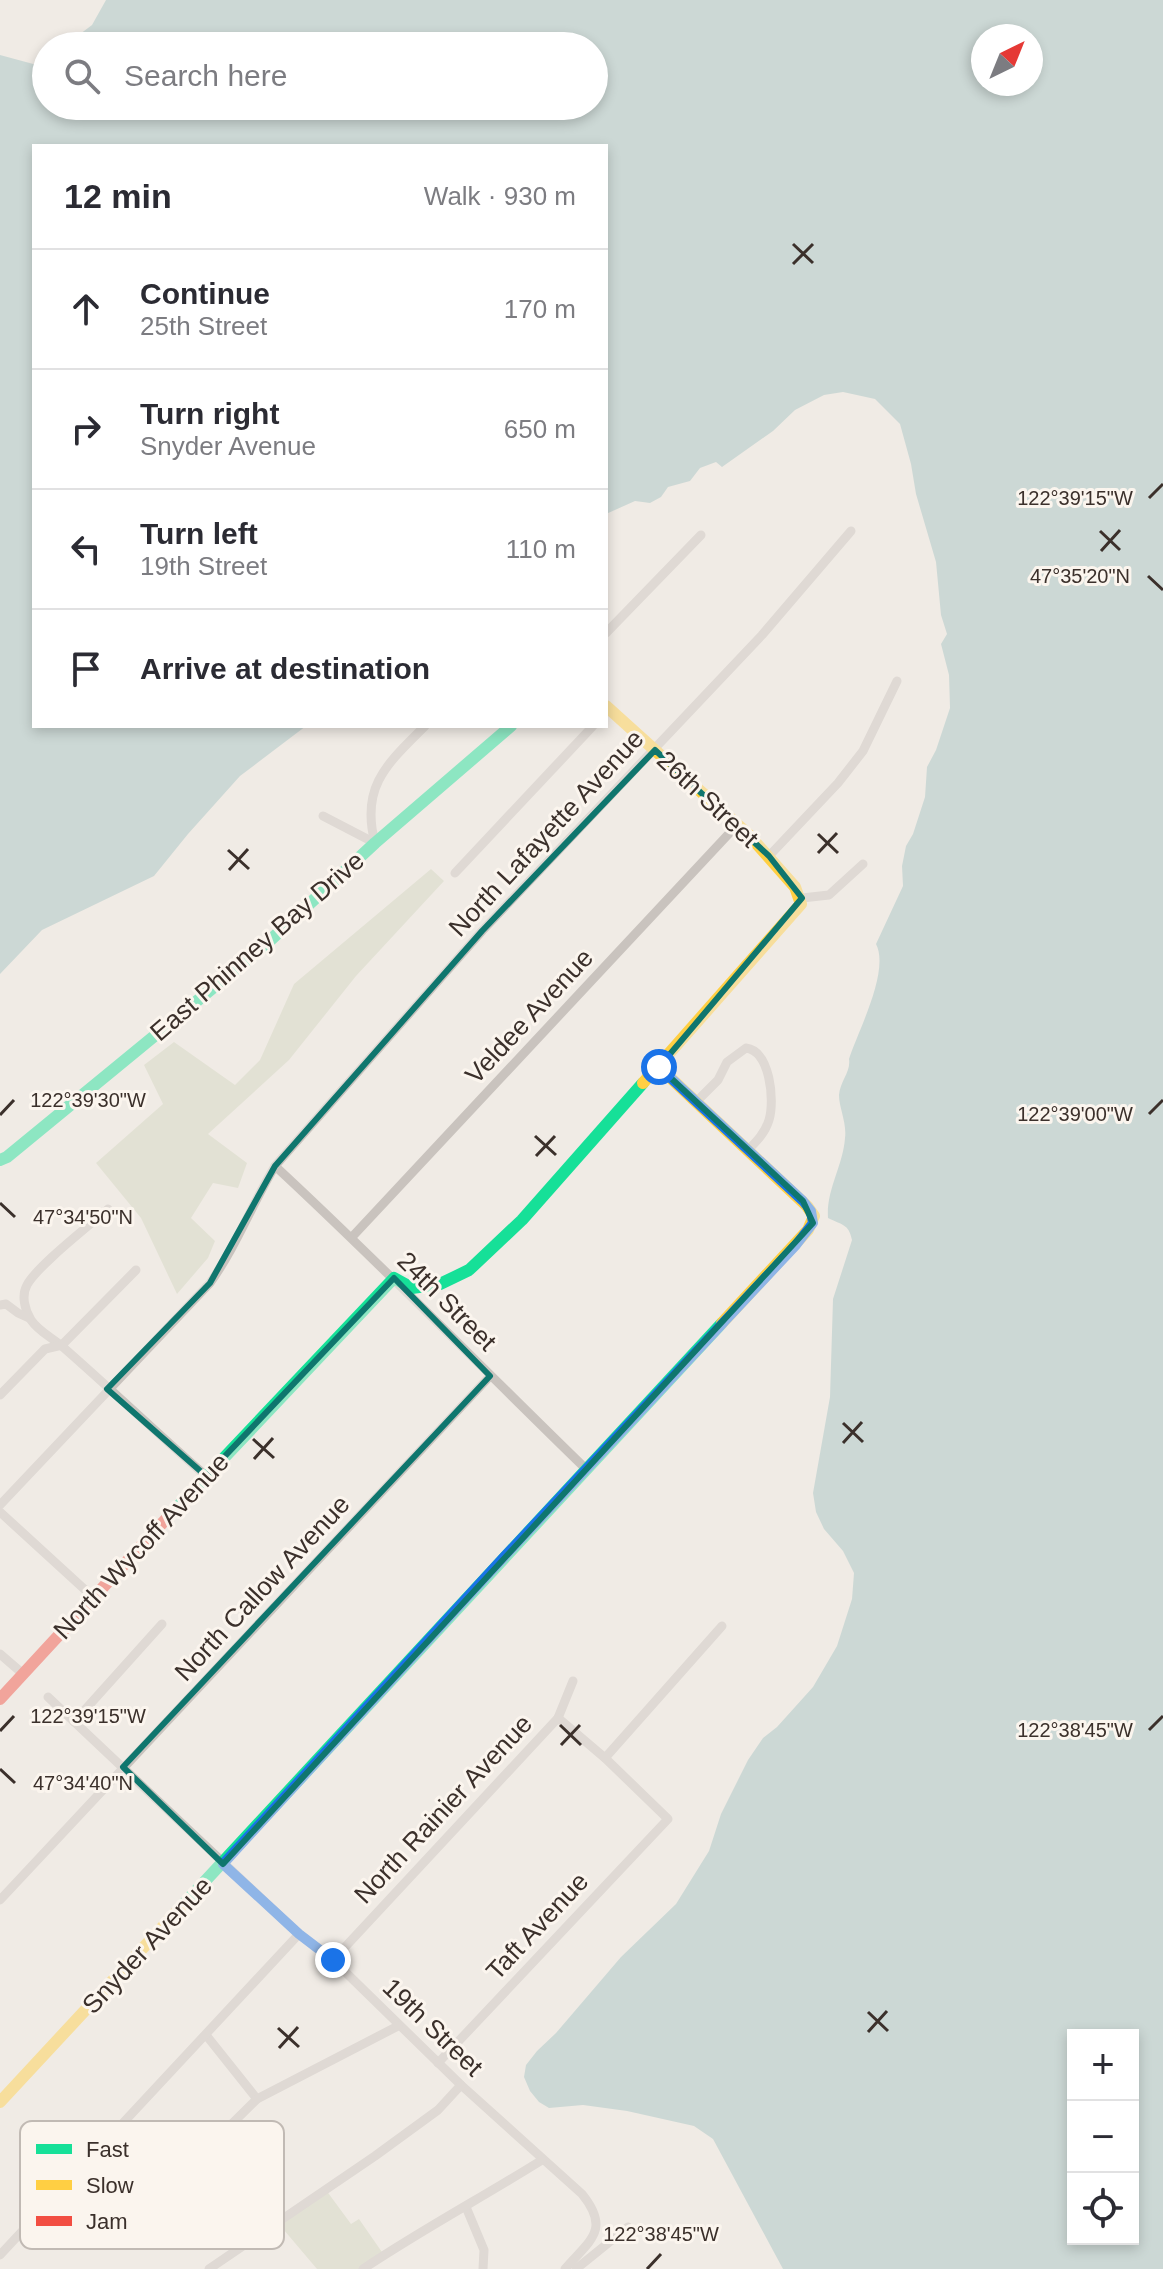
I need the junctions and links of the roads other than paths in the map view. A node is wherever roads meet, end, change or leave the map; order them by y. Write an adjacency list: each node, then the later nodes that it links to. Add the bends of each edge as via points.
1 (851, 531): 9 (street, North Lafayette Avenue)
2 (701, 535): 3 (street)
3 (608, 631)
4 (897, 681): 13 (street, via 863,751)
5 (608, 710): 9 (street, 26th Street)
6 (423, 728): 12 (street, via 390,761 371,795)
7 (509, 728): 12 (street, East Phinney Bay Drive)
8 (591, 728): 15 (street)
9 (655, 750): 11 (street, 26th Street); 21 (street, North Lafayette Avenue, via 482,931)
10 (323, 816): 12 (street)
11 (737, 825): 13 (street, 26th Street); 23 (street, Veldee Avenue)
12 (375, 843): 20 (street, East Phinney Bay Drive, via 250,958)
13 (769, 856): 16 (street, 26th Street)
14 (863, 864): 16 (street, via 829,895)
15 (455, 873)
16 (802, 898): 17 (street)
17 (659, 1067): 18 (street); 25 (street, via 522,1220 469,1270 440,1284 412,1288)
18 (696, 1102): 19 (street); 19 (street, via 732,1056 754,1049 765,1066 772,1108 765,1130)
19 (747, 1151): 32 (street, Snyder Avenue, via 807,1206 813,1223)
20 (0, 1160)
21 (275, 1166): 23 (street, 24th Street); 30 (street, North Lafayette Avenue, via 232,1253 210,1283)
22 (108, 1209): 27 (street, via 26,1285)
23 (352, 1237): 25 (street, 24th Street)
24 (136, 1270): 28 (street)
25 (394, 1278): 29 (street, 24th Street); 33 (street, North Wycoff Avenue)
26 (0, 1305): 27 (street)
27 (29, 1318): 28 (street)
28 (62, 1345): 30 (street); 31 (street, via 45,1349)
29 (490, 1376): 32 (street, 24th Street); 47 (street, North Callow Avenue)
30 (107, 1389): 33 (street); 34 (street, North Lafayette Avenue)
31 (0, 1395)
32 (586, 1469): 48 (street, Snyder Avenue)
33 (206, 1476): 36 (street, North Wycoff Avenue)
34 (0, 1505)
35 (0, 1512): 36 (street)
36 (94, 1598): 40 (street, North Wycoff Avenue)
37 (162, 1624): 45 (street)
38 (722, 1626): 46 (street)
39 (0, 1654): 40 (street)
40 (22, 1673): 43 (street, North Wycoff Avenue)
41 (573, 1681): 44 (street, North Rainier Avenue)
42 (48, 1697): 45 (street, 19th Street)
43 (0, 1699)
44 (558, 1718): 46 (street); 51 (street, North Rainier Avenue)
45 (74, 1722): 47 (street, 19th Street)
46 (605, 1758): 54 (street, Taft Avenue, via 668,1819)
47 (123, 1767): 48 (street, 19th Street); 49 (street, North Callow Avenue)
48 (223, 1864): 50 (street, 19th Street); 57 (street, Snyder Avenue)
49 (0, 1900)
50 (299, 1934): 51 (street, 19th Street); 53 (street)
51 (333, 1960): 52 (street, 19th Street)
52 (398, 2026): 54 (street, 19th Street); 56 (street)
53 (206, 2035): 56 (street); 58 (street)
54 (438, 2063): 55 (street, 19th Street)
55 (461, 2085): 60 (street, 19th Street); 62 (street, via 438,2110)
56 (257, 2099): 59 (street)
57 (0, 2102)
58 (126, 2121)
59 (235, 2121)
60 (542, 2160): 61 (street); 70 (street, 19th Street, via 595,2210 597,2227)
61 (466, 2207): 68 (street); 69 (street, via 484,2250)
62 (284, 2218)
63 (628, 2227): 71 (street)
64 (20, 2234): 66 (street)
65 (238, 2249): 67 (street)
66 (0, 2255)
67 (209, 2269)
68 (363, 2269)
69 (483, 2269)
70 (565, 2269)
71 (576, 2269)

